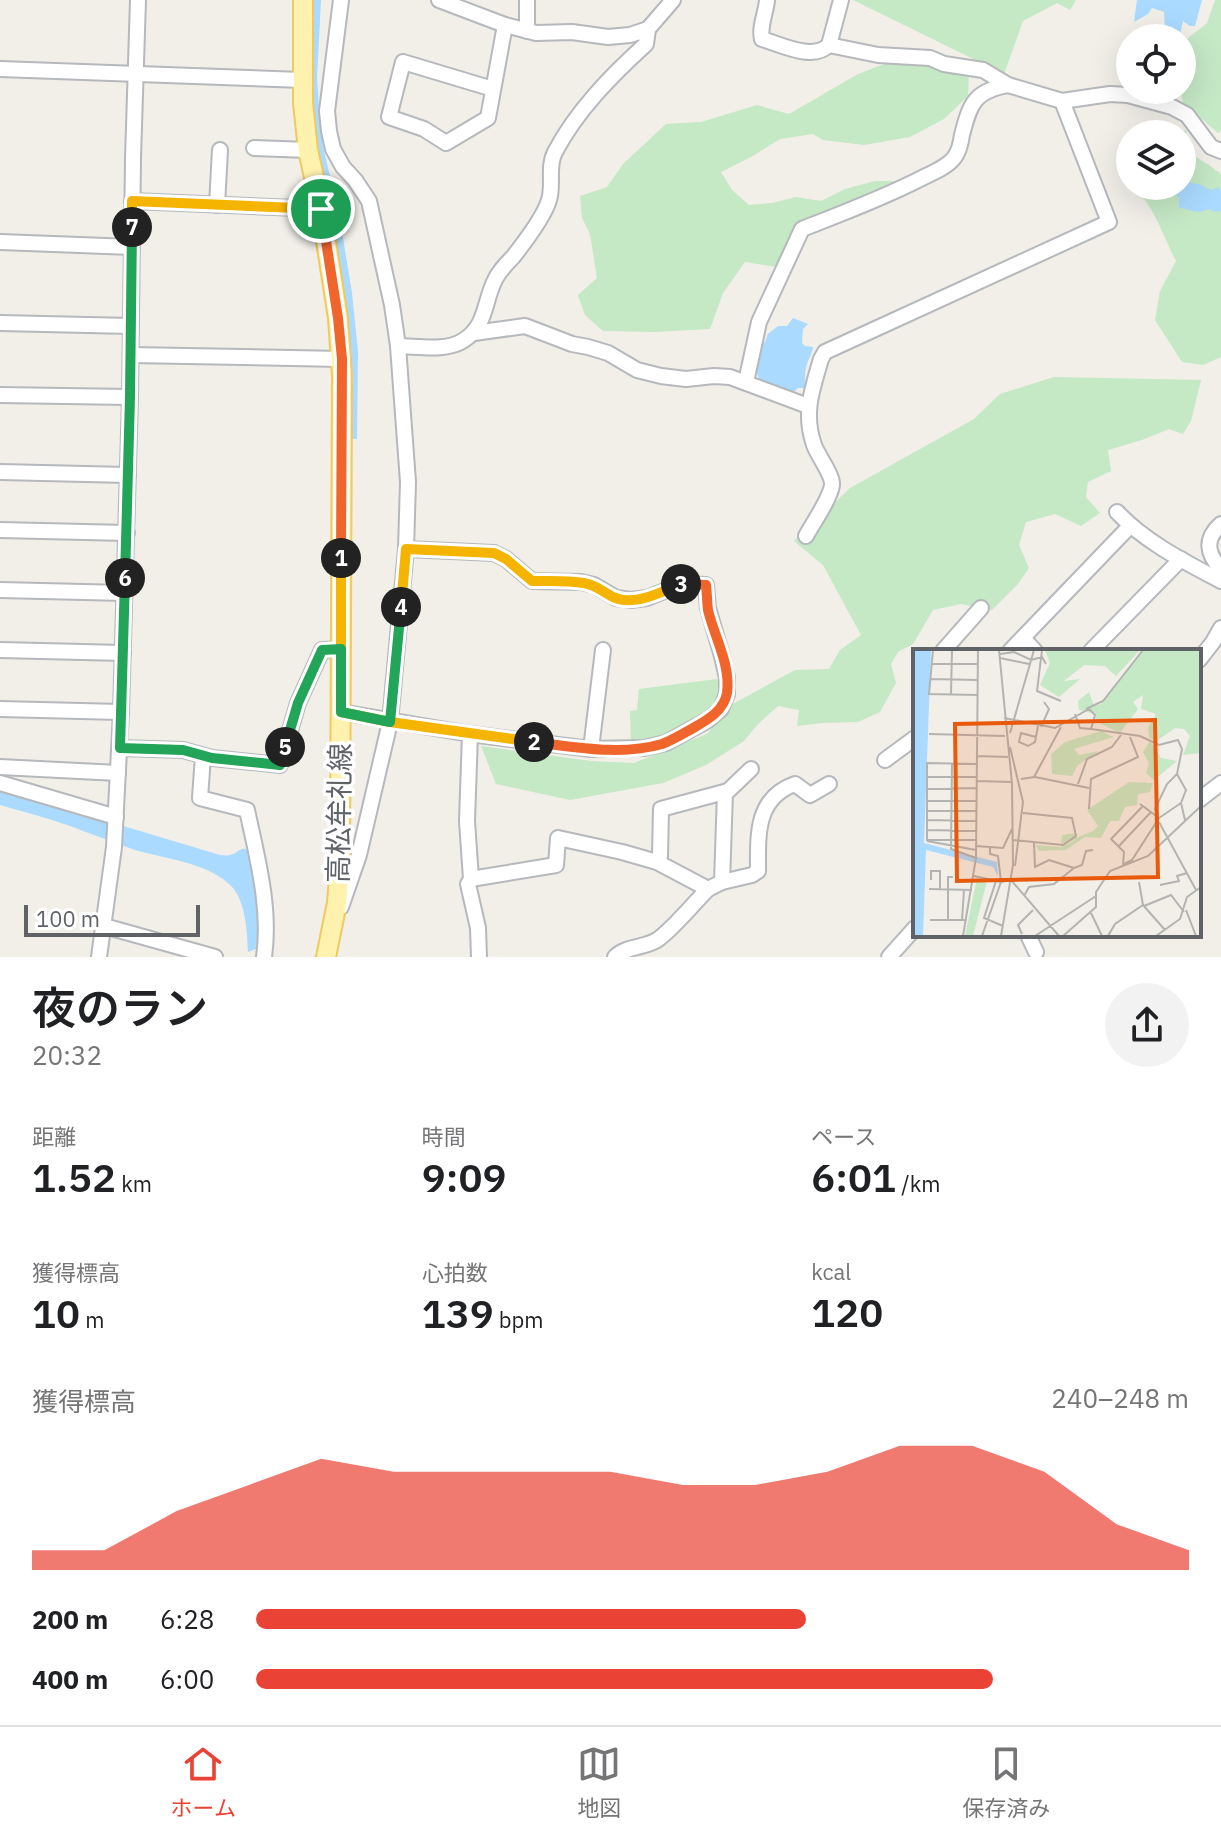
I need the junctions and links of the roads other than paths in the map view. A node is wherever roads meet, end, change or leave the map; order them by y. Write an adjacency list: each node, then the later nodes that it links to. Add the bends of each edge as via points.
1 (138, 0): 14 (street)
2 (303, 0): 15 (main road, 高松牟礼線)
3 (341, 0): 31 (street, via 329,131 343,167 369,201)
4 (439, 0): 9 (street)
5 (527, 0): 11 (street)
6 (673, 0): 10 (street)
7 (767, 0): 12 (street, via 762,39 810,53 823,52)
8 (841, 0): 12 (street)
9 (505, 25): 11 (street); 17 (street)
10 (648, 29): 11 (street, via 608,37); 30 (street, via 646,44 593,98 554,153 550,198 494,281)
11 (527, 31)
12 (829, 45): 16 (street, via 930,58 983,70)
13 (0, 69): 14 (street)
14 (135, 73): 15 (street); 23 (street)
15 (302, 80): 21 (main road, 高松牟礼線)
16 (1008, 85): 18 (street); 34 (street, via 977,97 953,159 936,171 802,229 759,322)
17 (493, 89): 17 (street, via 488,118 446,143 389,117 403,62)
18 (1062, 101): 22 (street, via 1110,94 1172,107 1187,115 1211,147); 37 (street, via 1109,222 825,352)
19 (254, 148): 21 (street)
20 (220, 150): 24 (street)
21 (308, 150): 25 (main road, 高松牟礼線)
22 (1221, 151)
23 (132, 201): 24 (street); 27 (street)
24 (217, 205): 25 (street)
25 (321, 209): 33 (main road, 高松牟礼線)
26 (0, 242): 27 (street)
27 (132, 247): 29 (street)
28 (0, 323): 29 (street)
29 (131, 326): 32 (street)
30 (474, 333): 31 (street, via 461,343 441,347); 34 (street, via 525,326 608,353 637,370)
31 (398, 346): 46 (street, via 408,482)
32 (131, 355): 33 (street); 36 (street)
33 (342, 359): 55 (main road, 高松牟礼線)
34 (746, 382): 37 (street)
35 (0, 395): 36 (street)
36 (130, 397): 39 (street)
37 (808, 406): 45 (street, via 813,442 832,480)
38 (0, 472): 39 (street)
39 (128, 475): 44 (street)
40 (1117, 512): 42 (street)
41 (1221, 524): 48 (street, via 1210,538 1209,551)
42 (1130, 526): 47 (street); 54 (street)
43 (0, 530): 44 (street)
44 (127, 533): 51 (street)
45 (806, 536)
46 (406, 549): 67 (street); 71 (street, via 494,553 532,581 581,582 631,600 682,584 706,585 727,678 721,709 666,743)
47 (1181, 559): 49 (street); 59 (street)
48 (1221, 569)
49 (1221, 581)
50 (0, 590): 51 (street)
51 (125, 593): 62 (street)
52 (981, 608): 56 (street)
53 (1221, 628): 63 (street)
54 (1023, 638): 57 (street); 58 (street)
55 (341, 649): 66 (main road, 高松牟礼線); 72 (street, via 322,650 298,703 280,765)
56 (945, 649)
57 (1012, 649)
58 (1033, 649)
59 (1093, 649)
60 (0, 650): 62 (street)
61 (603, 650): 71 (street)
62 (123, 653): 65 (street)
63 (1201, 657)
64 (0, 709): 65 (street)
65 (121, 712): 70 (street)
66 (341, 712): 67 (street); 87 (main road, 高松牟礼線, via 340,864)
67 (390, 722): 68 (street); 87 (street, via 359,855)
68 (470, 734): 71 (street); 84 (street)
69 (913, 739): 73 (street)
70 (120, 748): 72 (street, via 183,750); 76 (street)
71 (591, 749)
72 (203, 756): 95 (street, via 200,798 247,810 266,920)
73 (885, 760)
74 (0, 767): 76 (street)
75 (751, 769): 80 (street)
76 (118, 773): 82 (street)
77 (0, 783): 82 (street)
78 (1221, 783): 81 (street)
79 (829, 784): 85 (street, via 810,795 795,784 783,788 762,815 758,871)
80 (725, 792): 83 (street, via 661,809); 85 (street)
81 (1201, 798)
82 (116, 820): 88 (street)
83 (657, 862): 84 (street, via 558,838 556,865); 86 (street)
84 (471, 879): 96 (street)
85 (722, 882): 86 (street)
86 (708, 889): 97 (street, via 658,939)
87 (334, 922): 92 (main road, 高松牟礼線)
88 (104, 926): 93 (street); 94 (street)
89 (913, 930): 98 (street)
90 (1029, 937): 91 (street)
91 (1036, 952)
92 (328, 956)
93 (99, 957)
94 (215, 957)
95 (264, 957)
96 (479, 957)
97 (615, 957)
98 (889, 957)

